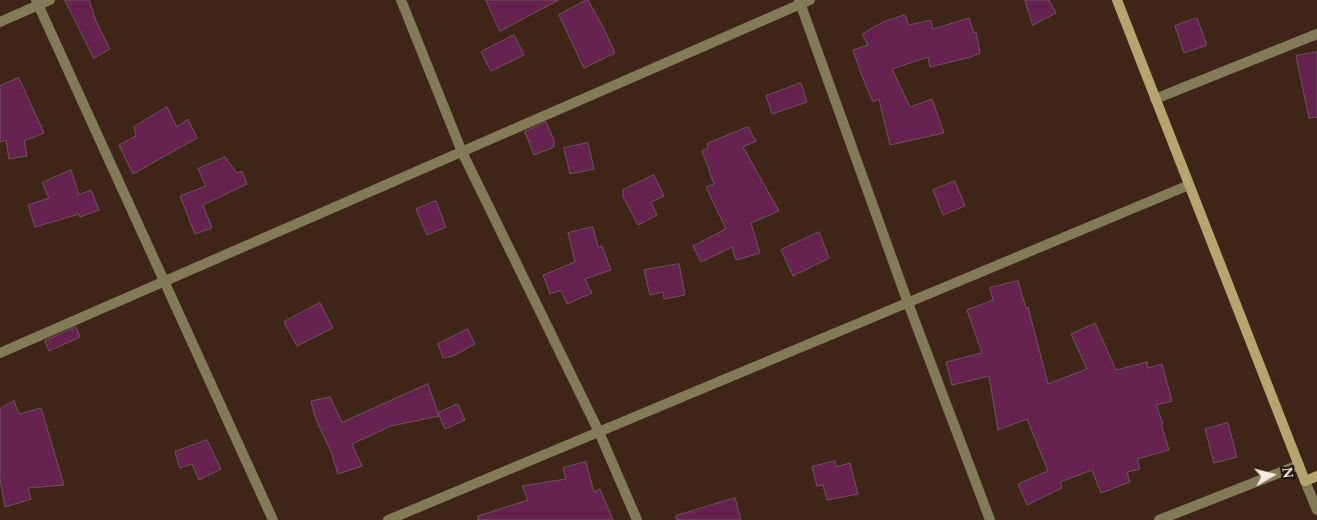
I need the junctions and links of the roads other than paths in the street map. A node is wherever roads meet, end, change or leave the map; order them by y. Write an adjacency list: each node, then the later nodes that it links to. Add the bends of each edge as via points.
1 (50, 0): 5 (street)
2 (401, 0): 9 (street)
3 (1117, 0): 8 (main road)
4 (803, 1): 9 (street); 12 (street)
5 (37, 3): 6 (street); 11 (street)
6 (0, 22)
7 (1317, 34): 8 (street)
8 (1155, 99): 10 (main road)
9 (462, 152): 11 (street); 14 (street)
10 (1189, 185): 12 (street); 15 (main road)
11 (164, 282): 13 (street); 19 (street)
12 (908, 303): 14 (street); 22 (street)
13 (0, 353)
14 (599, 432): 20 (street); 21 (street)
15 (1299, 465): 17 (main road); 23 (street)
16 (1317, 476): 17 (main road)
17 (1305, 481): 18 (street)
18 (1317, 510)
19 (274, 520)
20 (388, 520)
21 (637, 520)
22 (990, 520)
23 (1159, 520)

